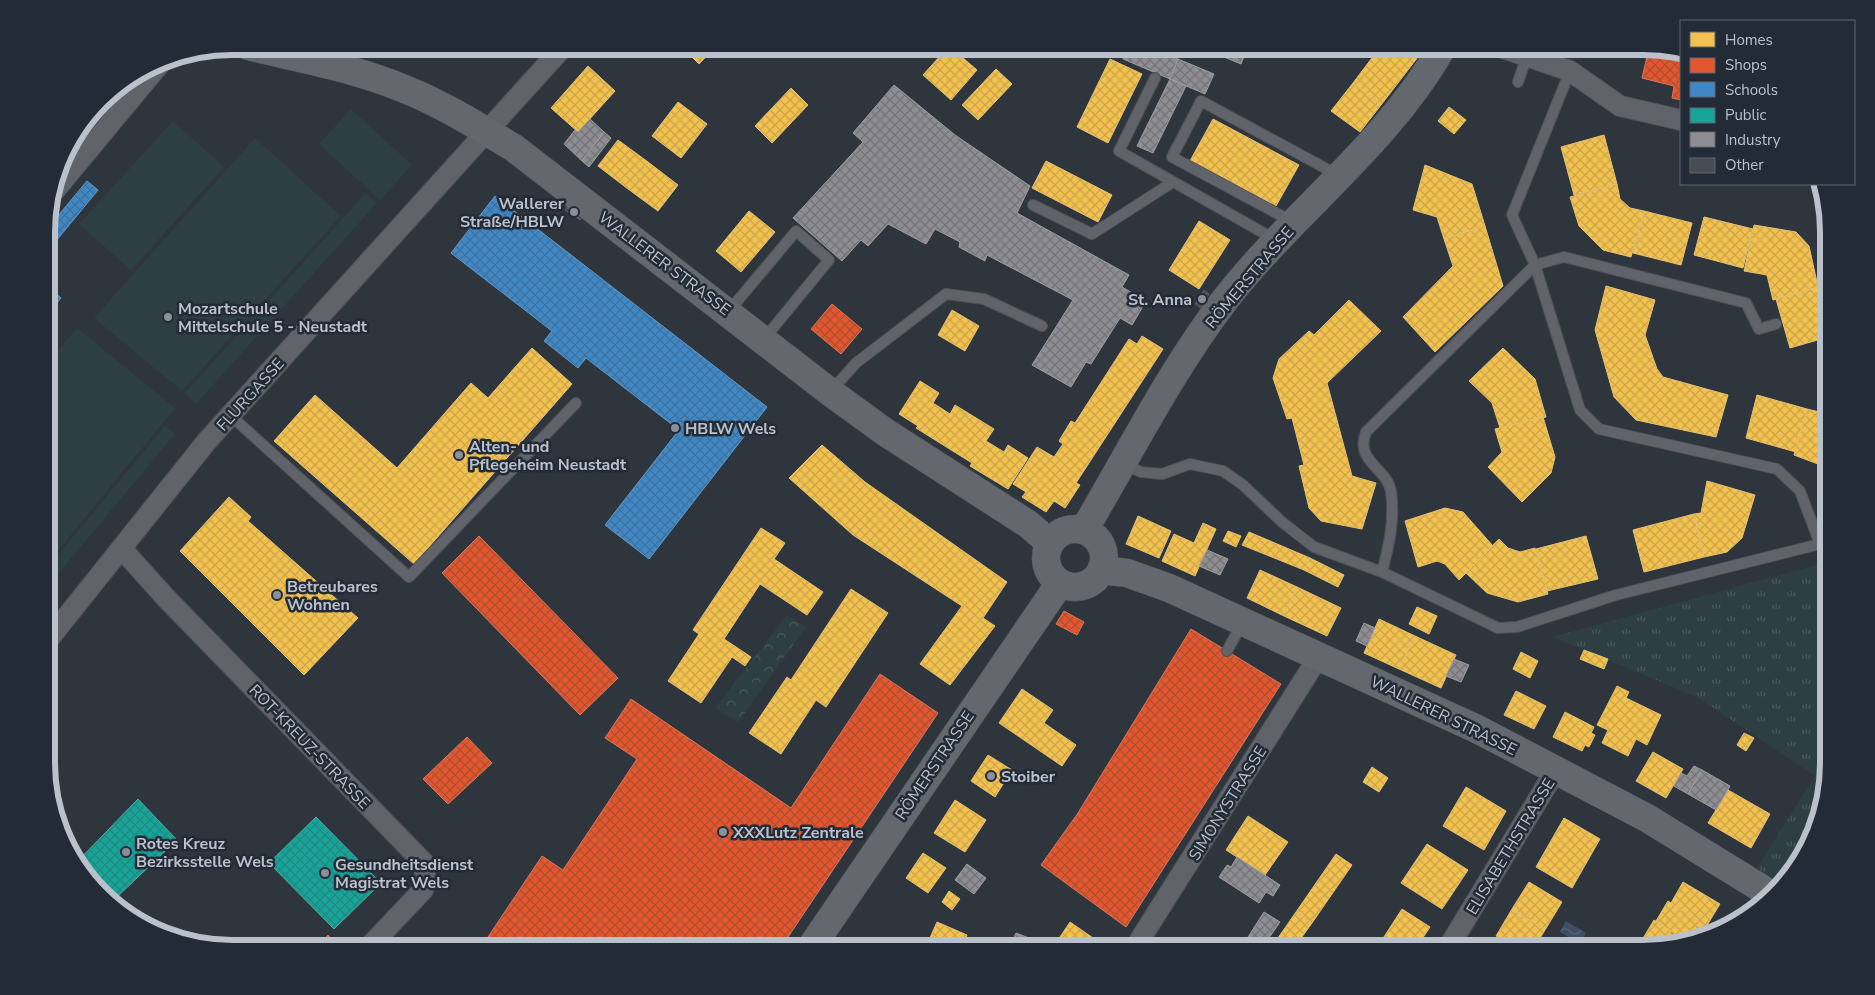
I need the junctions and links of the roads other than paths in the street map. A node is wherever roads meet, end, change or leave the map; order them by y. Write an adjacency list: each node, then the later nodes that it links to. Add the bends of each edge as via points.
1 (284, 55): 11 (street, WALLERER STRASSE, via 406,89)
2 (556, 55): 11 (street, FLURGASSE)
3 (1438, 55): 12 (street, RÖMERSTRASSE, via 1425,78 1380,134)
4 (1524, 55): 5 (street)
5 (1527, 56): 6 (street); 9 (lane)
6 (1570, 71): 10 (street, via 1620,106); 17 (lane, via 1512,215)
7 (151, 75): 13 (street)
8 (1155, 78): 14 (lane, via 1119,152)
9 (1518, 82)
10 (1680, 120)
11 (487, 132): 18 (street, WALLERER STRASSE, via 514,148); 24 (street, FLURGASSE)
12 (1339, 176): 16 (street, RÖMERSTRASSE); 16 (lane, via 1201,101 1172,157)
13 (62, 181)
14 (1173, 182): 15 (lane, via 1092,234); 16 (lane)
15 (1034, 205)
16 (1285, 231): 25 (street, RÖMERSTRASSE, via 1219,309 1182,363)
17 (1535, 265): 19 (lane, via 1564,257 1746,303 1759,328); 27 (lane, via 1580,410 1599,429 1777,469 1800,490); 32 (lane, via 1366,432 1362,442 1365,454 1388,481 1391,491 1393,532)
18 (728, 312): 21 (street, WALLERER STRASSE); 21 (lane, via 796,231 829,260)
19 (1776, 324)
20 (1042, 326): 22 (lane, via 984,299 946,294 856,362)
21 (764, 340): 22 (street, WALLERER STRASSE)
22 (830, 392): 28 (street, WALLERER STRASSE, via 1028,524)
23 (576, 403): 24 (lane, via 410,577)
24 (230, 415): 30 (street, FLURGASSE)
25 (1124, 464): 26 (street, RÖMERSTRASSE); 32 (lane, via 1141,472 1162,474 1190,464 1223,471 1314,547)
26 (1084, 530): 28 (street, via 1064,531); 31 (street, via 1095,537 1102,549 1104,560)
27 (1820, 534)
28 (1050, 543): 33 (street, via 1046,563 1050,574)
29 (1820, 544): 32 (lane, via 1616,595 1517,627 1498,628)
30 (122, 549): 35 (street, FLURGASSE); 40 (street, ROT-KREUZ-STRASSE, via 426,865 423,890)
31 (1101, 570): 33 (street, via 1092,581 1082,586 1070,587); 34 (street, WALLERER STRASSE, via 1127,573 1169,588)
32 (1382, 572)
33 (1060, 583): 41 (street, RÖMERSTRASSE)
34 (1243, 621): 36 (lane); 37 (street, WALLERER STRASSE)
35 (55, 631)
36 (1227, 652)
37 (1319, 656): 38 (street, WALLERER STRASSE, via 1477,729); 42 (street, SIMONYSTRASSE)
38 (1556, 770): 39 (street, WALLERER STRASSE, via 1647,818); 43 (street, ELISABETHSTRASSE)
39 (1763, 893)
40 (376, 940)
41 (816, 940)
42 (1139, 940)
43 (1453, 940)

